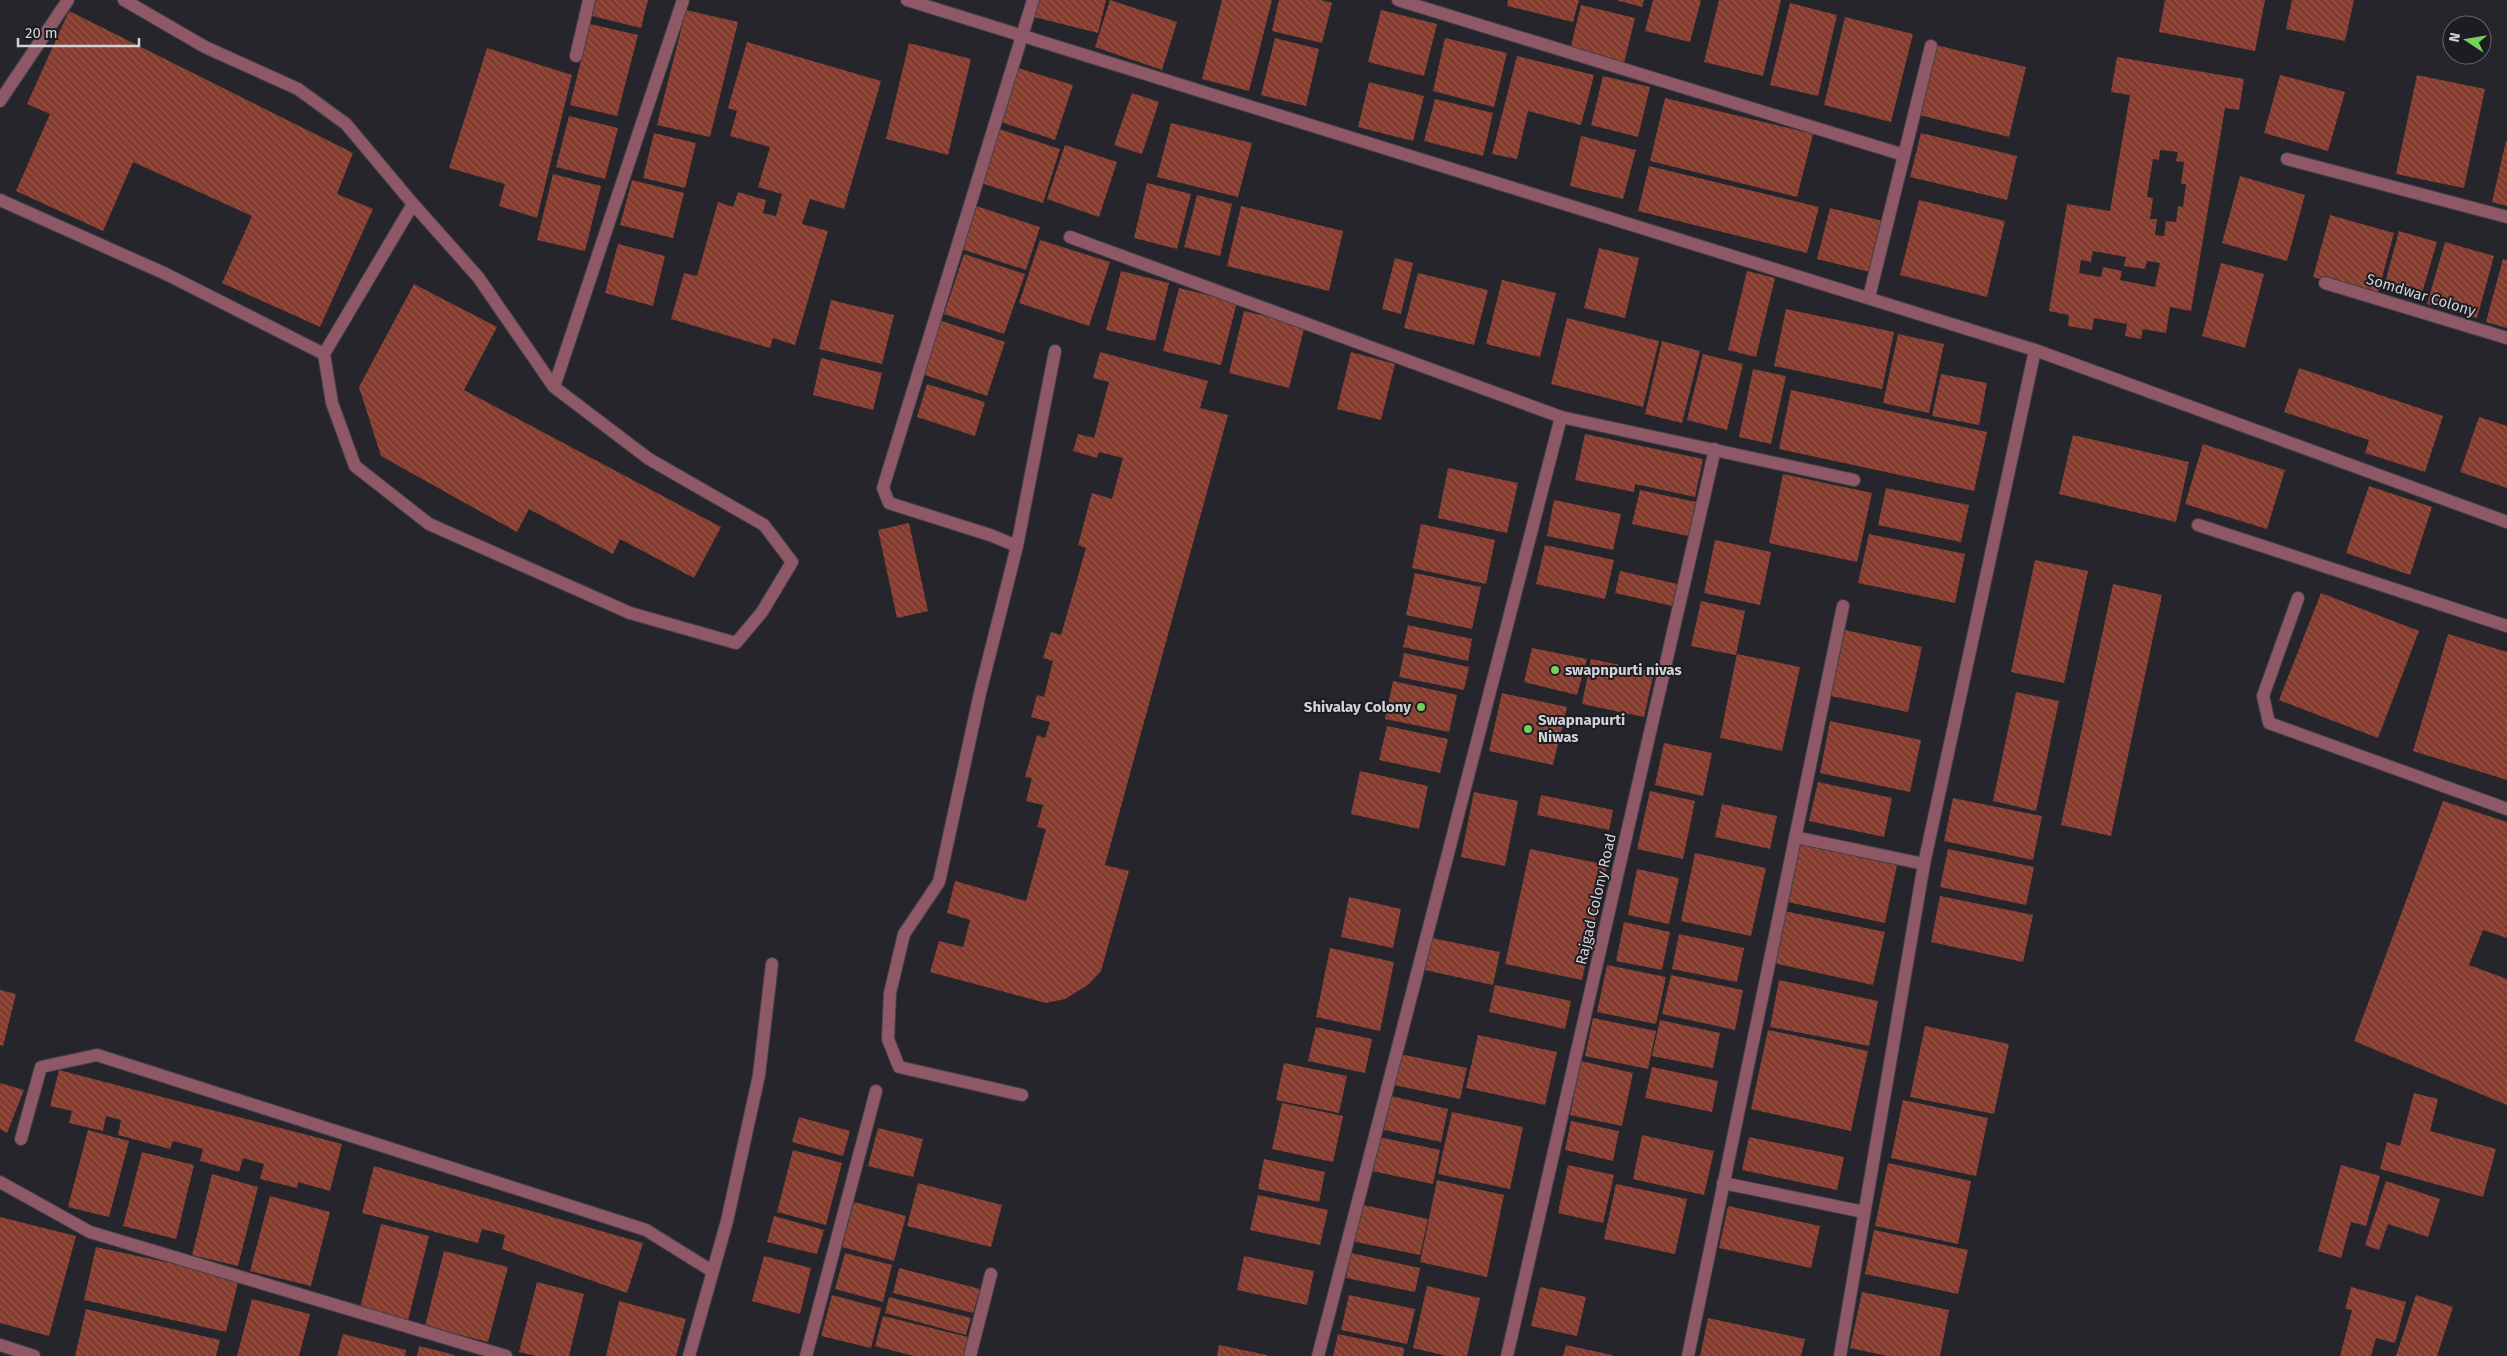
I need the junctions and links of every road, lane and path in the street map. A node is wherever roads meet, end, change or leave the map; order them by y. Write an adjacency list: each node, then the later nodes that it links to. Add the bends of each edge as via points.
1 (68, 0): 11 (street)
2 (124, 0): 15 (street, via 205,46 298,89 346,124)
3 (589, 0): 10 (street)
4 (683, 0): 24 (street)
5 (907, 0): 8 (street)
6 (1033, 0): 8 (street)
7 (1398, 0): 12 (street)
8 (1023, 35): 19 (street); 30 (street, via 883,488 889,503)
9 (1931, 46): 12 (street)
10 (576, 56)
11 (0, 101)
12 (1904, 155): 19 (street)
13 (2287, 159): 16 (street)
14 (0, 200): 23 (street, via 166,274)
15 (413, 204): 23 (street); 24 (street, via 478,277)
16 (2507, 217)
17 (1070, 238): 25 (street)
18 (2325, 283): 20 (street, Somdwar Colony)
19 (1869, 297): 21 (street)
20 (2507, 338)
21 (2035, 350): 28 (street); 36 (street)
22 (1055, 351): 30 (street)
23 (324, 354): 24 (street, via 332,403 356,466 429,524 630,614 736,643 762,612 792,562 764,525 649,460)
24 (554, 387)
25 (1561, 417): 26 (street); 52 (street)
26 (1715, 449): 27 (street); 53 (street, Rajgad Colony Road)
27 (1854, 480)
28 (2507, 522)
29 (2198, 524): 33 (street)
30 (1017, 546): 39 (street, via 980,693 939,882 904,934 890,993 888,1039 899,1067)
31 (2298, 598): 34 (street, via 2263,696 2269,723)
32 (1843, 606): 35 (street)
33 (2507, 626)
34 (2507, 809)
35 (1795, 837): 36 (street); 42 (street)
36 (1924, 864): 43 (street)
37 (772, 964): 44 (street, via 759,1075)
38 (876, 1091): 50 (street)
39 (1022, 1095)
40 (21, 1139): 44 (street, via 42,1067 97,1055 646,1230)
41 (0, 1182): 48 (street, via 90,1232)
42 (1723, 1183): 43 (street); 54 (street)
43 (1864, 1212): 55 (street)
44 (712, 1271): 49 (street)
45 (991, 1274): 51 (street)
46 (0, 1345): 47 (street)
47 (34, 1356)
48 (506, 1356)
49 (689, 1356)
50 (806, 1356)
51 (970, 1356)
52 (1318, 1356)
53 (1507, 1356)
54 (1688, 1356)
55 (1840, 1356)

